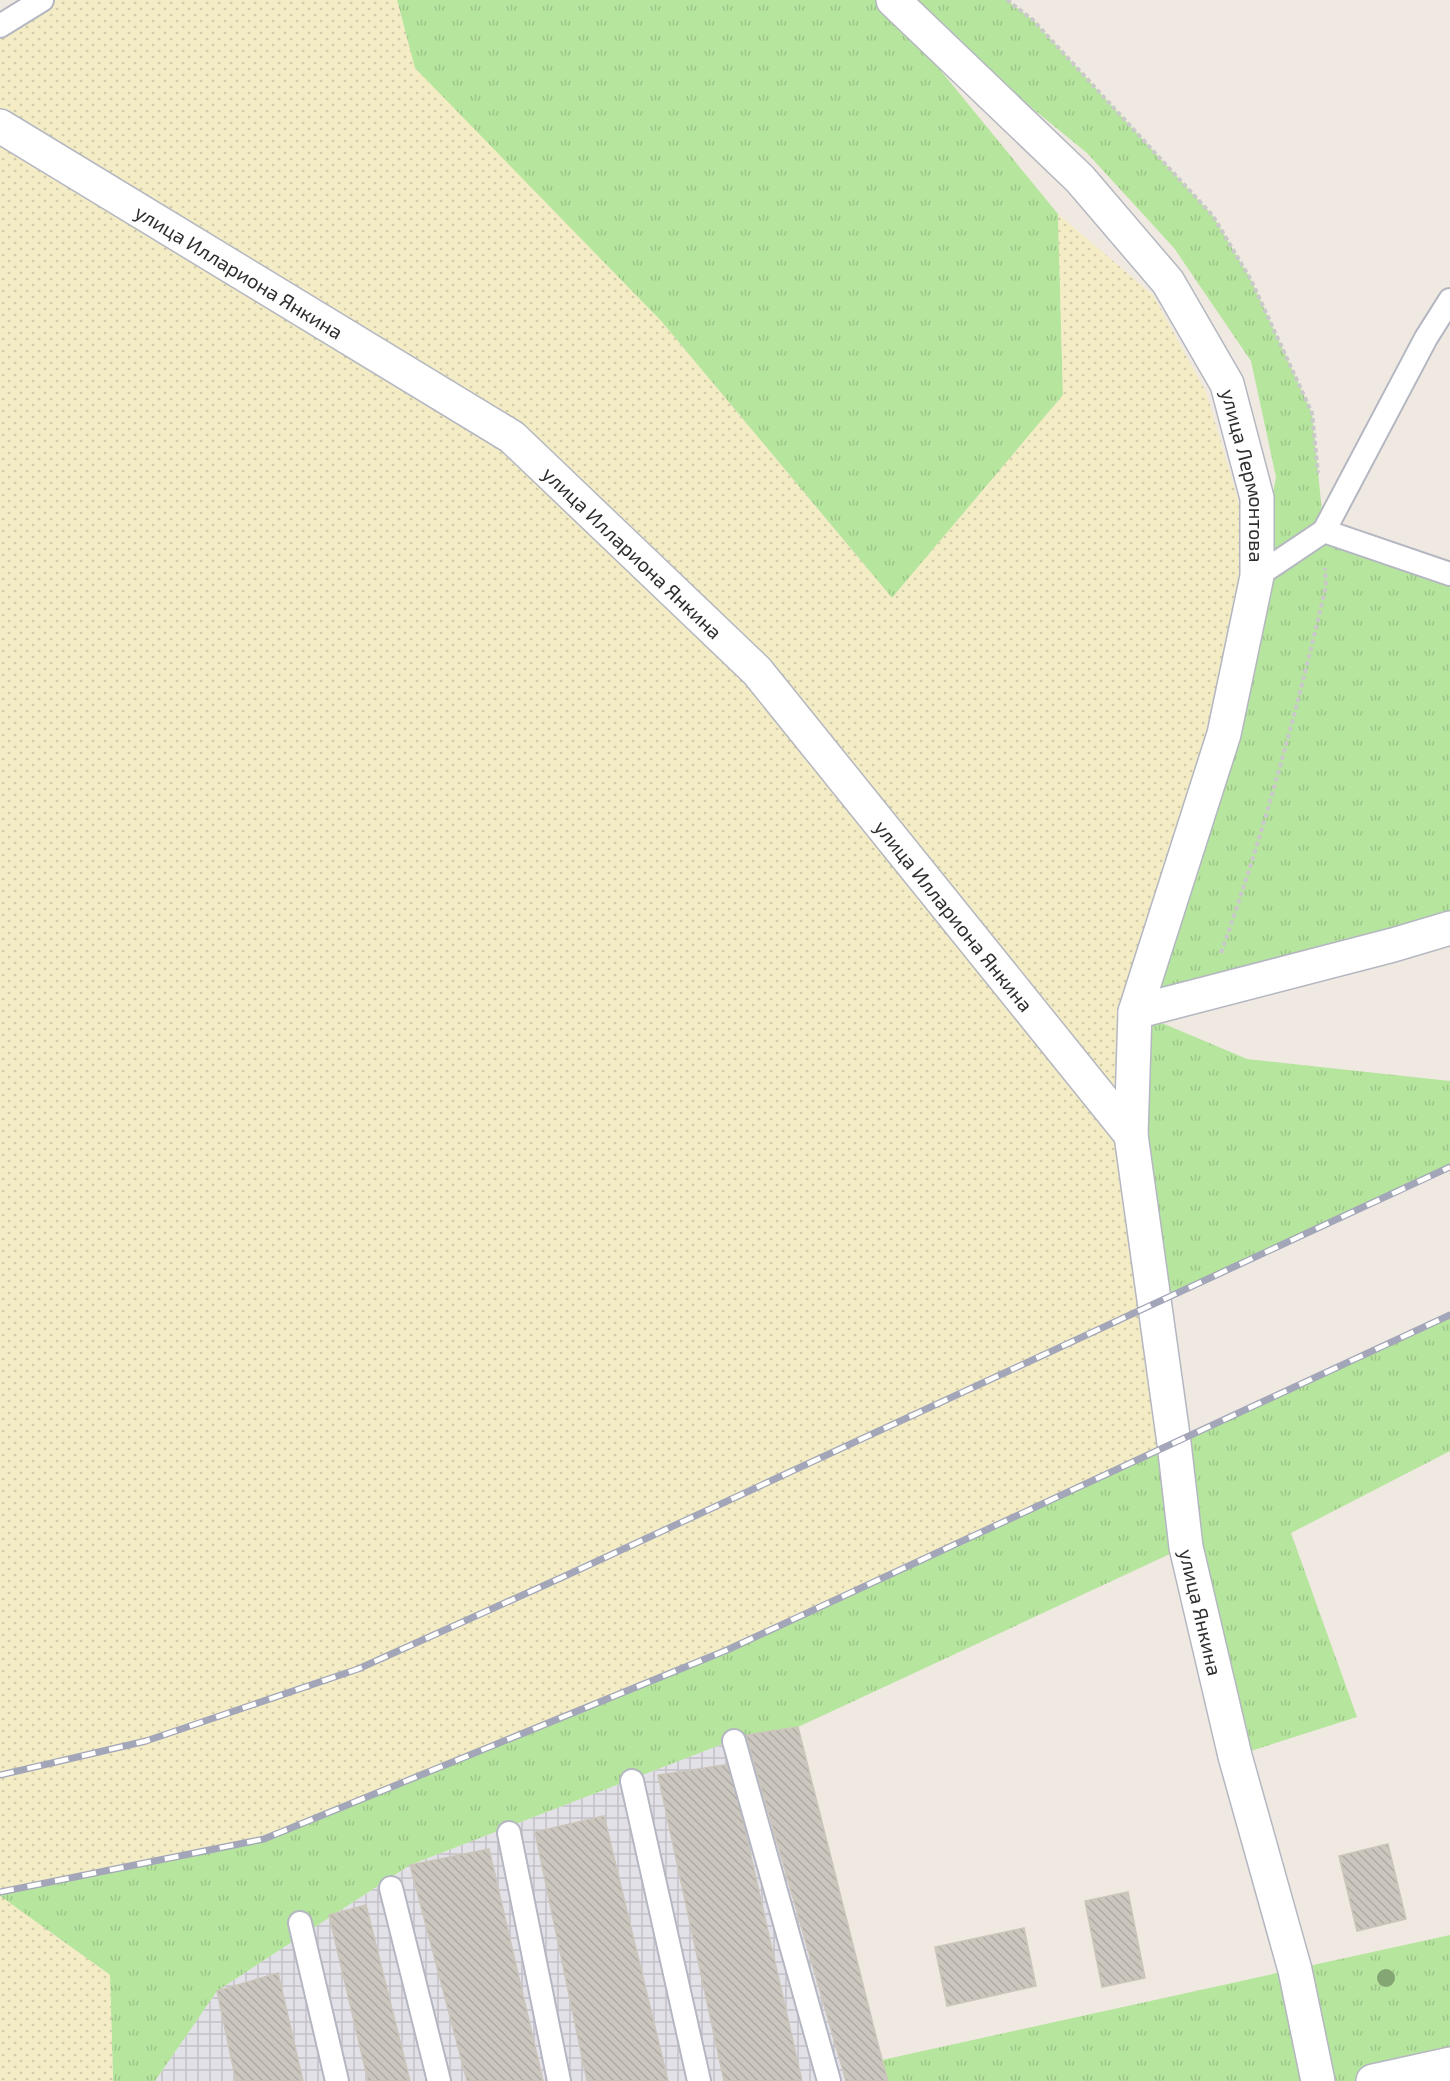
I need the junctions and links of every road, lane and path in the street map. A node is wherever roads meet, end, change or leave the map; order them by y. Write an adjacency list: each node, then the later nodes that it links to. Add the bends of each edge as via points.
1 (42, 0): 3 (lane)
2 (892, 0): 8 (street, улица Лермонтова, via 1080,179 1168,282 1227,384 1257,498)
3 (0, 26)
4 (0, 126): 11 (street, улица Иллариона Янкина, via 512,437 757,671)
5 (1450, 300): 6 (lane)
6 (1324, 531): 7 (lane); 8 (lane)
7 (1450, 574)
8 (1257, 576): 10 (street, улица Лермонтова, via 1224,734)
9 (1450, 928): 10 (street)
10 (1136, 1012): 11 (street, улица Лермонтова)
11 (1131, 1135): 23 (street, улица Янкина, via 1186,1547 1235,1756 1295,1970)
12 (734, 1741): 22 (lane)
13 (632, 1781): 21 (lane)
14 (509, 1833): 20 (lane)
15 (391, 1888): 19 (lane)
16 (300, 1923): 18 (lane)
17 (1450, 2064): 24 (street)
18 (337, 2081)
19 (439, 2081)
20 (559, 2081)
21 (699, 2081)
22 (829, 2081)
23 (1318, 2081)
24 (1372, 2081)

